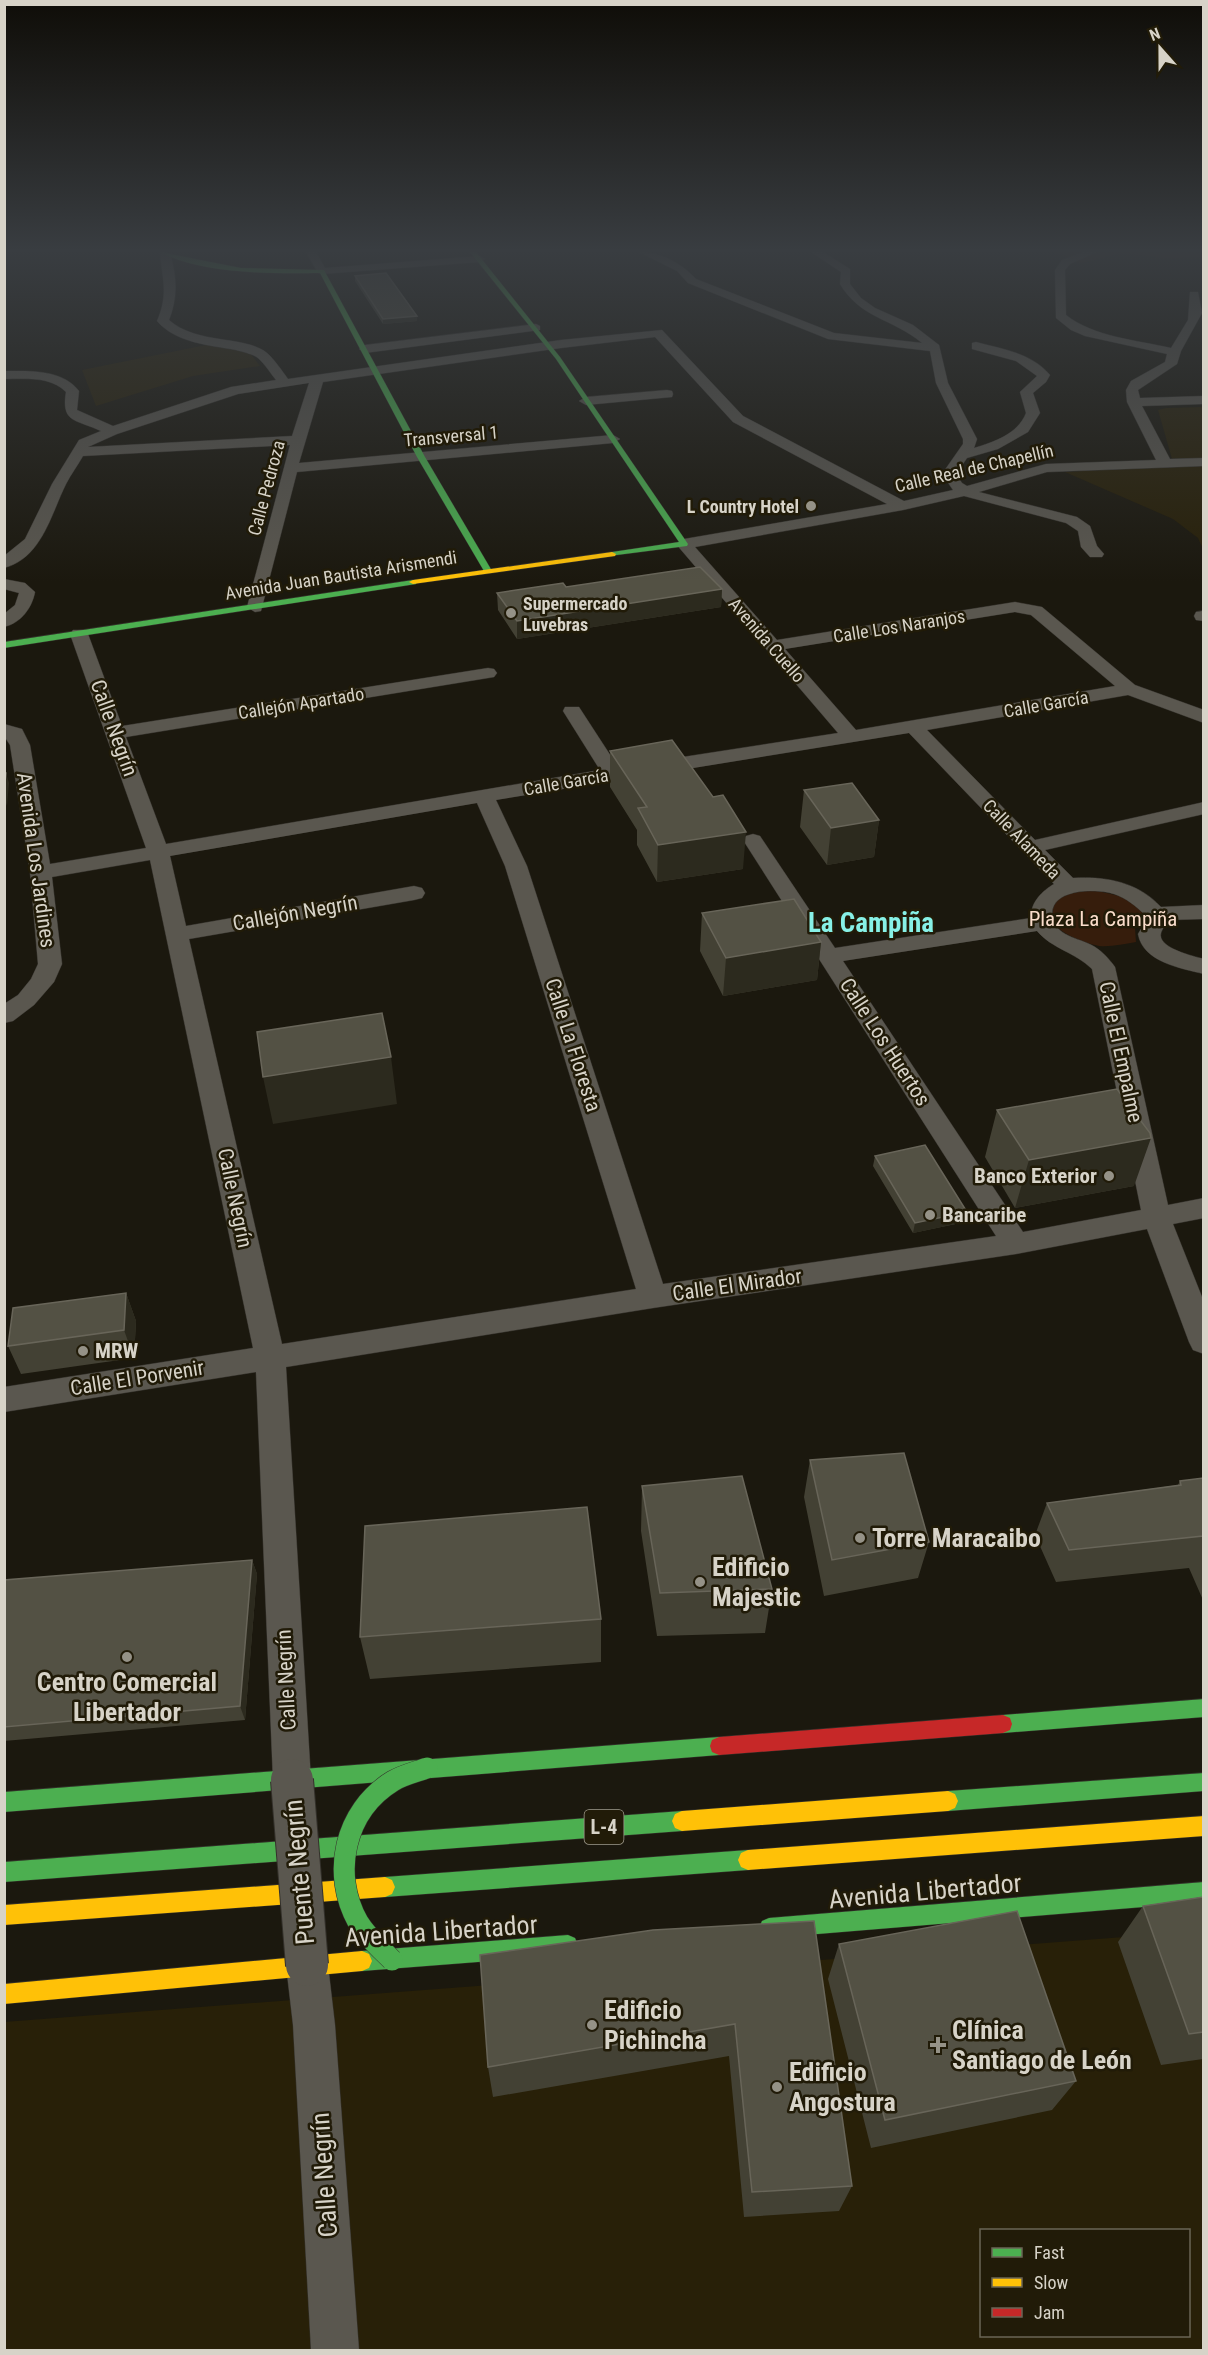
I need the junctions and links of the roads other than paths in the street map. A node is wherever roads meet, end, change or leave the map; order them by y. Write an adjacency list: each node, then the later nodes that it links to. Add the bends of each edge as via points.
1 (267, 362): 12 (street)
2 (372, 362): 9 (street)
3 (444, 362): 9 (street)
4 (560, 362): 15 (street)
5 (685, 362): 27 (street, via 738,419)
6 (938, 362): 21 (street, via 942,383 970,439)
7 (1030, 362): 21 (street, via 1044,375 1026,392 1034,413 1028,424 995,448)
8 (1171, 362): 16 (street, via 1137,384 1132,390)
9 (378, 372): 11 (street); 22 (street)
10 (4, 375): 17 (street, via 47,377 68,385 73,391 72,413)
11 (317, 379): 12 (street); 19 (street, Calle Pedroza)
12 (285, 384): 17 (street, via 225,393)
13 (667, 394): 15 (street)
14 (1203, 400): 16 (street)
15 (586, 401): 18 (street)
16 (1134, 402): 23 (street)
17 (112, 431): 20 (street, via 88,440)
18 (613, 439): 22 (street, Transversal 1); 28 (street)
19 (298, 440): 20 (street); 25 (street, Calle Pedroza)
20 (78, 452): 30 (street, via 32,541)
21 (963, 455): 26 (street, via 949,474 954,485)
22 (421, 457): 25 (street, Transversal 1); 31 (street)
23 (1164, 462): 24 (street, Calle Real de Chapellín); 26 (street, Calle Real de Chapellín, via 1046,468)
24 (1203, 462)
25 (292, 468): 33 (street, Calle Pedroza)
26 (966, 493): 27 (street, Calle Real de Chapellín); 29 (street, via 1070,520 1085,529 1089,547)
27 (903, 506): 28 (street, Calle Real de Chapellín)
28 (684, 544): 31 (street, Avenida Juan Bautista Arismendi); 37 (street, Avenida Cuello)
29 (1096, 554)
30 (4, 562)
31 (488, 571): 33 (street, Avenida Juan Bautista Arismendi)
32 (4, 584): 34 (street, via 27,592 25,605)
33 (255, 606): 35 (street, Avenida Juan Bautista Arismendi)
34 (4, 622)
35 (79, 634): 36 (street, Avenida Juan Bautista Arismendi); 44 (street, Calle Negrín)
36 (4, 645)
37 (772, 646): 39 (street, Calle Los Naranjos, via 1026,607 1036,610); 45 (street, Avenida Cuello)
38 (488, 673): 44 (street, Callejón Apartado)
39 (1129, 689): 41 (street); 42 (street, Calle García)
40 (572, 711): 46 (street)
41 (1203, 717)
42 (913, 727): 45 (street, Calle García); 50 (street, Calle Alameda)
43 (4, 730): 52 (street, Avenida Los Jardines, via 15,733 20,745)
44 (115, 733): 51 (street, Calle Negrín)
45 (851, 736): 46 (street, Calle García)
46 (612, 774): 47 (street, Calle García)
47 (484, 796): 51 (street, Calle García); 65 (street, Calle La Floresta, via 516,866)
48 (1203, 808): 50 (street)
49 (753, 840): 59 (street, Calle Los Huertos)
50 (1030, 847): 53 (street, Calle Alameda)
51 (159, 853): 52 (street, Calle García); 58 (street, Calle Negrín)
52 (40, 872): 61 (street, Avenida Los Jardines, via 50,964 42,982)
53 (1067, 885): 56 (street, via 1109,886 1144,902); 57 (street, Calle Alameda, via 1044,901)
54 (414, 893): 58 (street, Callejón Negrín)
55 (1203, 912): 56 (street)
56 (1156, 914): 60 (street, via 1149,934 1152,946)
57 (1043, 923): 59 (street); 63 (street, Calle El Empalme, via 1049,933 1086,951 1103,967)
58 (177, 934): 67 (street, Calle Negrín)
59 (830, 956): 64 (street, Calle Los Huertos)
60 (1203, 967)
61 (4, 1016)
62 (1203, 1208): 63 (street, Calle El Mirador)
63 (1156, 1215): 64 (street, Calle El Mirador); 66 (street, Calle El Empalme)
64 (1016, 1244): 65 (street, Calle El Mirador)
65 (653, 1297): 67 (street, Calle El Mirador)
66 (1202, 1334)
67 (270, 1356): 68 (street, Calle El Porvenir); 71 (street, Calle Negrín)
68 (4, 1400)
69 (1203, 1708): 70 (street)
70 (427, 1768): 71 (street); 80 (street, bridge, via 390,1783 376,1794 350,1826 342,1851 347,1896 354,1915)
71 (292, 1780): 73 (street); 81 (street, Puente Negrín, bridge)
72 (1203, 1782): 75 (street, L-4)
73 (4, 1802)
74 (1203, 1826): 77 (street, Avenida Libertador / L-4)
75 (4, 1872)
76 (1203, 1892): 78 (street, Avenida Libertador)
77 (4, 1915)
78 (750, 1930)
79 (583, 1944): 80 (street, Avenida Libertador)
80 (392, 1960): 81 (street, Avenida Libertador)
81 (307, 1965): 82 (street, Avenida Libertador); 83 (street, Calle Negrín)
82 (4, 1994)
83 (335, 2350)

